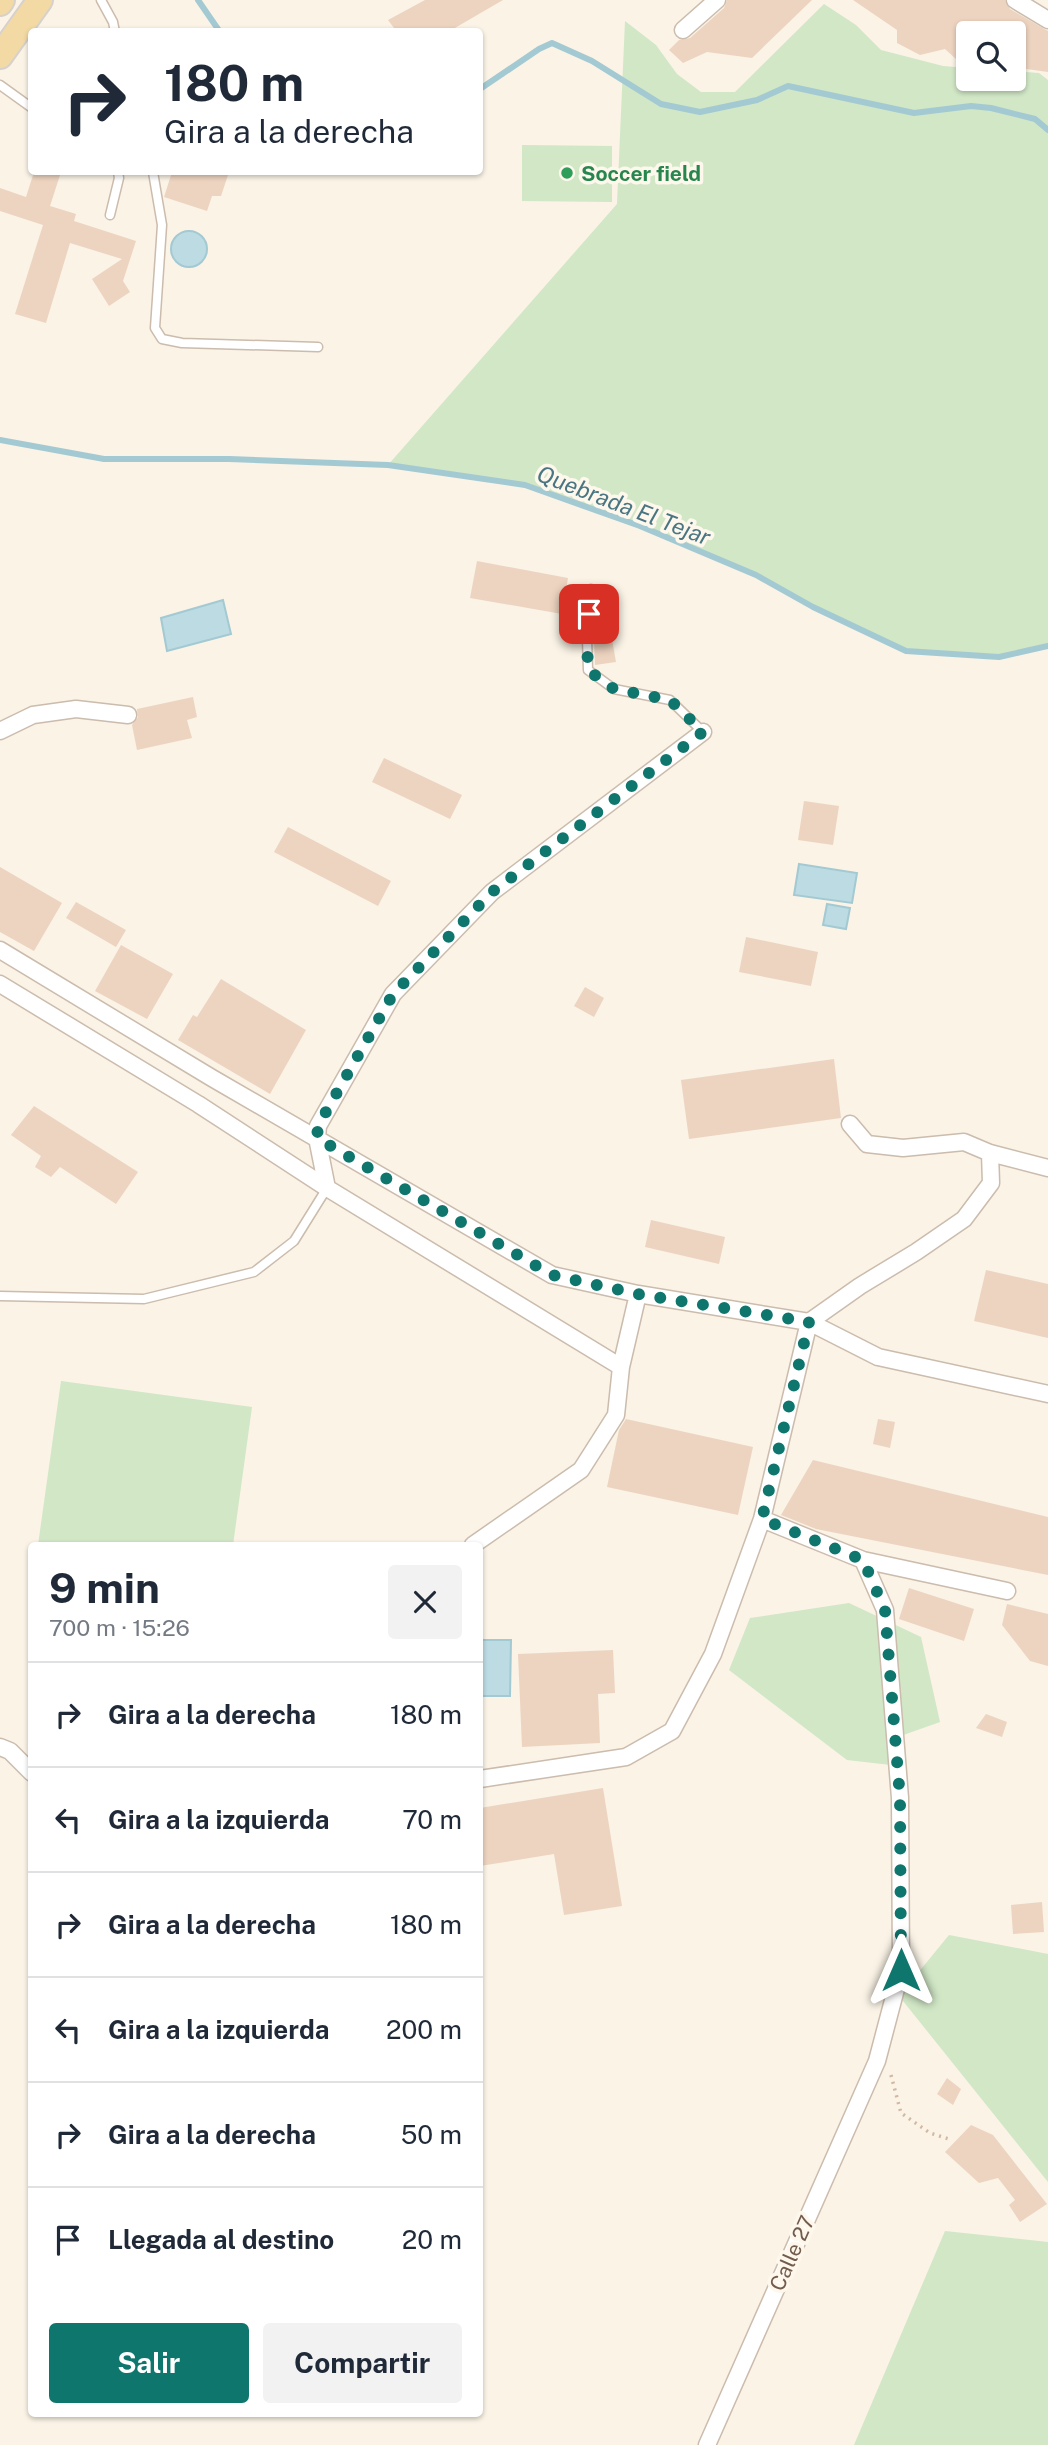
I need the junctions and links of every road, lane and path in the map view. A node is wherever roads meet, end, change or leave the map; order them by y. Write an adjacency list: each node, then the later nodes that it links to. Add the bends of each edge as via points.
1 (40, 0): 8 (main road)
2 (101, 0): 6 (lane)
3 (718, 0): 7 (street)
4 (1016, 0): 5 (street)
5 (1046, 15)
6 (114, 28)
7 (683, 30)
8 (0, 56)
9 (0, 85): 10 (lane)
10 (28, 104)
11 (118, 175): 13 (lane)
12 (154, 175): 14 (lane, via 162,225 157,282 157,333 162,339)
13 (110, 215)
14 (318, 347)
15 (591, 589): 18 (lane, via 588,670 614,689 670,700)
16 (128, 715): 17 (street, via 76,709 33,715)
17 (0, 732)
18 (703, 732): 24 (street, via 492,892 393,994 318,1126)
19 (0, 950): 21 (street)
20 (0, 984): 22 (street)
21 (212, 1078): 22 (street); 24 (street)
22 (198, 1104): 27 (street)
23 (850, 1124): 25 (street, via 867,1144 903,1148 964,1142)
24 (317, 1138): 27 (street); 28 (street, via 552,1275)
25 (990, 1153): 26 (street); 30 (street, via 991,1183 964,1219)
26 (1048, 1168)
27 (327, 1188): 29 (lane, via 294,1241 254,1272 144,1299); 31 (street)
28 (638, 1294): 30 (street); 31 (street)
29 (0, 1296)
30 (809, 1322): 32 (street, via 878,1357); 33 (street)
31 (621, 1367): 34 (street, via 616,1415 581,1470)
32 (1048, 1394)
33 (762, 1519): 35 (street); 39 (street, via 713,1654 672,1731 626,1757)
34 (478, 1542)
35 (863, 1560): 36 (street); 40 (street, Calle 27, via 885,1610 900,1798 901,1970)
36 (1007, 1591)
37 (0, 1747): 38 (street)
38 (28, 1769)
39 (483, 1779)
40 (877, 2061): 41 (path, via 891,2074 901,2113 930,2133); 42 (street, Calle 27)
41 (951, 2140)
42 (707, 2445)

